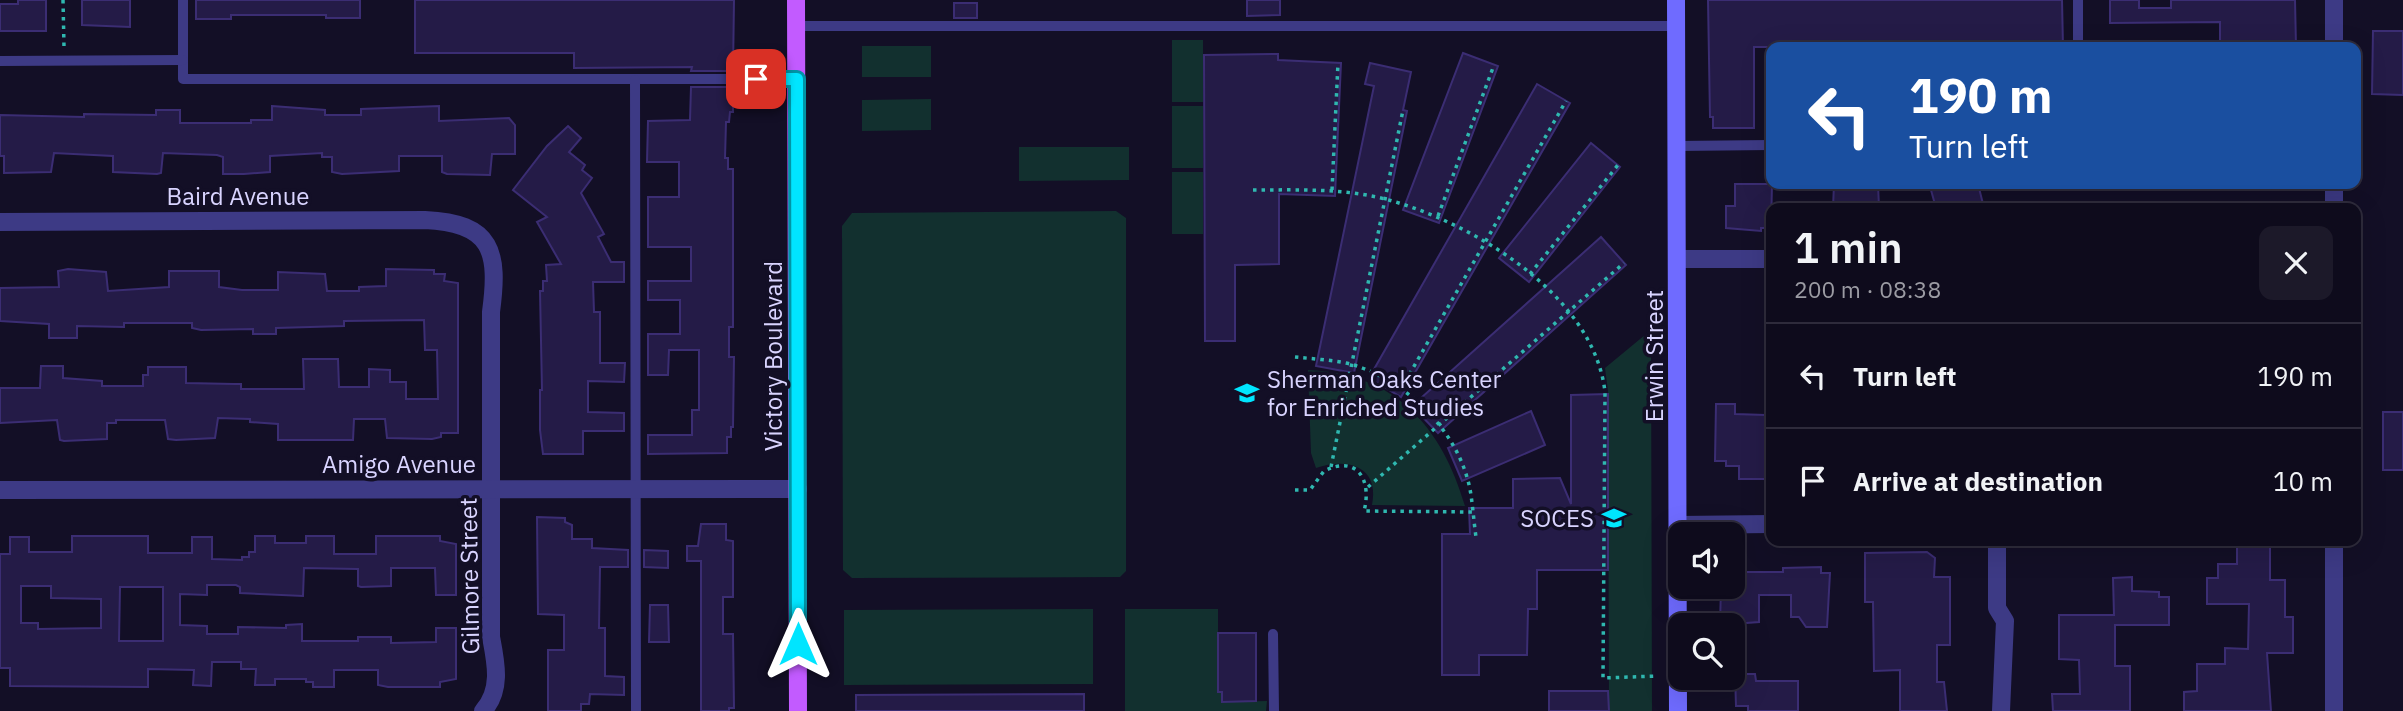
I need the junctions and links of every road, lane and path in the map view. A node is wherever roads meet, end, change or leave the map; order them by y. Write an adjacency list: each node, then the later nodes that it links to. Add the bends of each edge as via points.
1 (63, 0): 13 (path)
2 (183, 0): 11 (lane)
3 (796, 0): 7 (main road, Victory Boulevard)
4 (1676, 0): 8 (street, Erwin Street)
5 (2078, 0): 9 (lane)
6 (2334, 0): 10 (street)
7 (796, 26): 8 (lane); 16 (main road, Victory Boulevard)
8 (1676, 26): 21 (street, Erwin Street)
9 (2078, 42)
10 (2334, 42)
11 (183, 60): 13 (lane); 17 (lane, via 183,79)
12 (0, 61): 13 (lane)
13 (64, 61)
14 (1338, 62): 24 (path)
15 (1494, 65): 26 (path)
16 (797, 79): 17 (lane); 43 (main road, Victory Boulevard)
17 (635, 80): 42 (lane)
18 (1566, 101): 29 (path)
19 (1403, 110): 25 (path)
20 (1766, 145): 21 (lane)
21 (1677, 146): 30 (street, Erwin Street)
22 (1618, 165): 33 (path)
23 (1253, 190): 24 (path)
24 (1332, 190): 25 (path)
25 (1385, 199): 26 (path); 36 (path)
26 (1437, 216): 29 (path)
27 (0, 222): 28 (street, Baird Avenue, via 425,220 447,221)
28 (475, 231): 41 (street, Gilmore Street, via 489,249 496,273 491,312)
29 (1485, 242): 33 (path); 37 (path)
30 (1678, 259): 31 (street); 47 (street, Erwin Street)
31 (1766, 259)
32 (1624, 263): 34 (path)
33 (1530, 274): 34 (path)
34 (1567, 313): 38 (path); 55 (path, via 1596,352 1605,392 1603,678)
35 (1295, 357): 36 (path)
36 (1351, 365): 37 (path); 39 (path)
37 (1401, 389): 38 (path)
38 (1439, 427): 40 (path); 46 (path, via 1459,456)
39 (1331, 467): 40 (path, via 1359,471); 45 (path, via 1316,477 1310,490)
40 (1368, 487): 46 (path, via 1364,511)
41 (491, 488): 42 (street, Amigo Avenue); 44 (street, Amigo Avenue); 56 (street, Gilmore Street, via 491,637 496,685)
42 (636, 489): 43 (street, Amigo Avenue); 57 (lane)
43 (797, 489): 58 (main road, Victory Boulevard)
44 (0, 490)
45 (1295, 490)
46 (1472, 512): 50 (path)
47 (1678, 522)
48 (1745, 524): 49 (street)
49 (1766, 524)
50 (1476, 537)
51 (1997, 546): 61 (street, via 1997,608 2005,621)
52 (2334, 546): 62 (street)
53 (1678, 599): 60 (street, Erwin Street)
54 (1273, 634): 59 (lane)
55 (1657, 676)
56 (483, 711)
57 (636, 711)
58 (798, 711)
59 (1274, 711)
60 (1678, 711)
61 (2001, 711)
62 (2334, 711)

